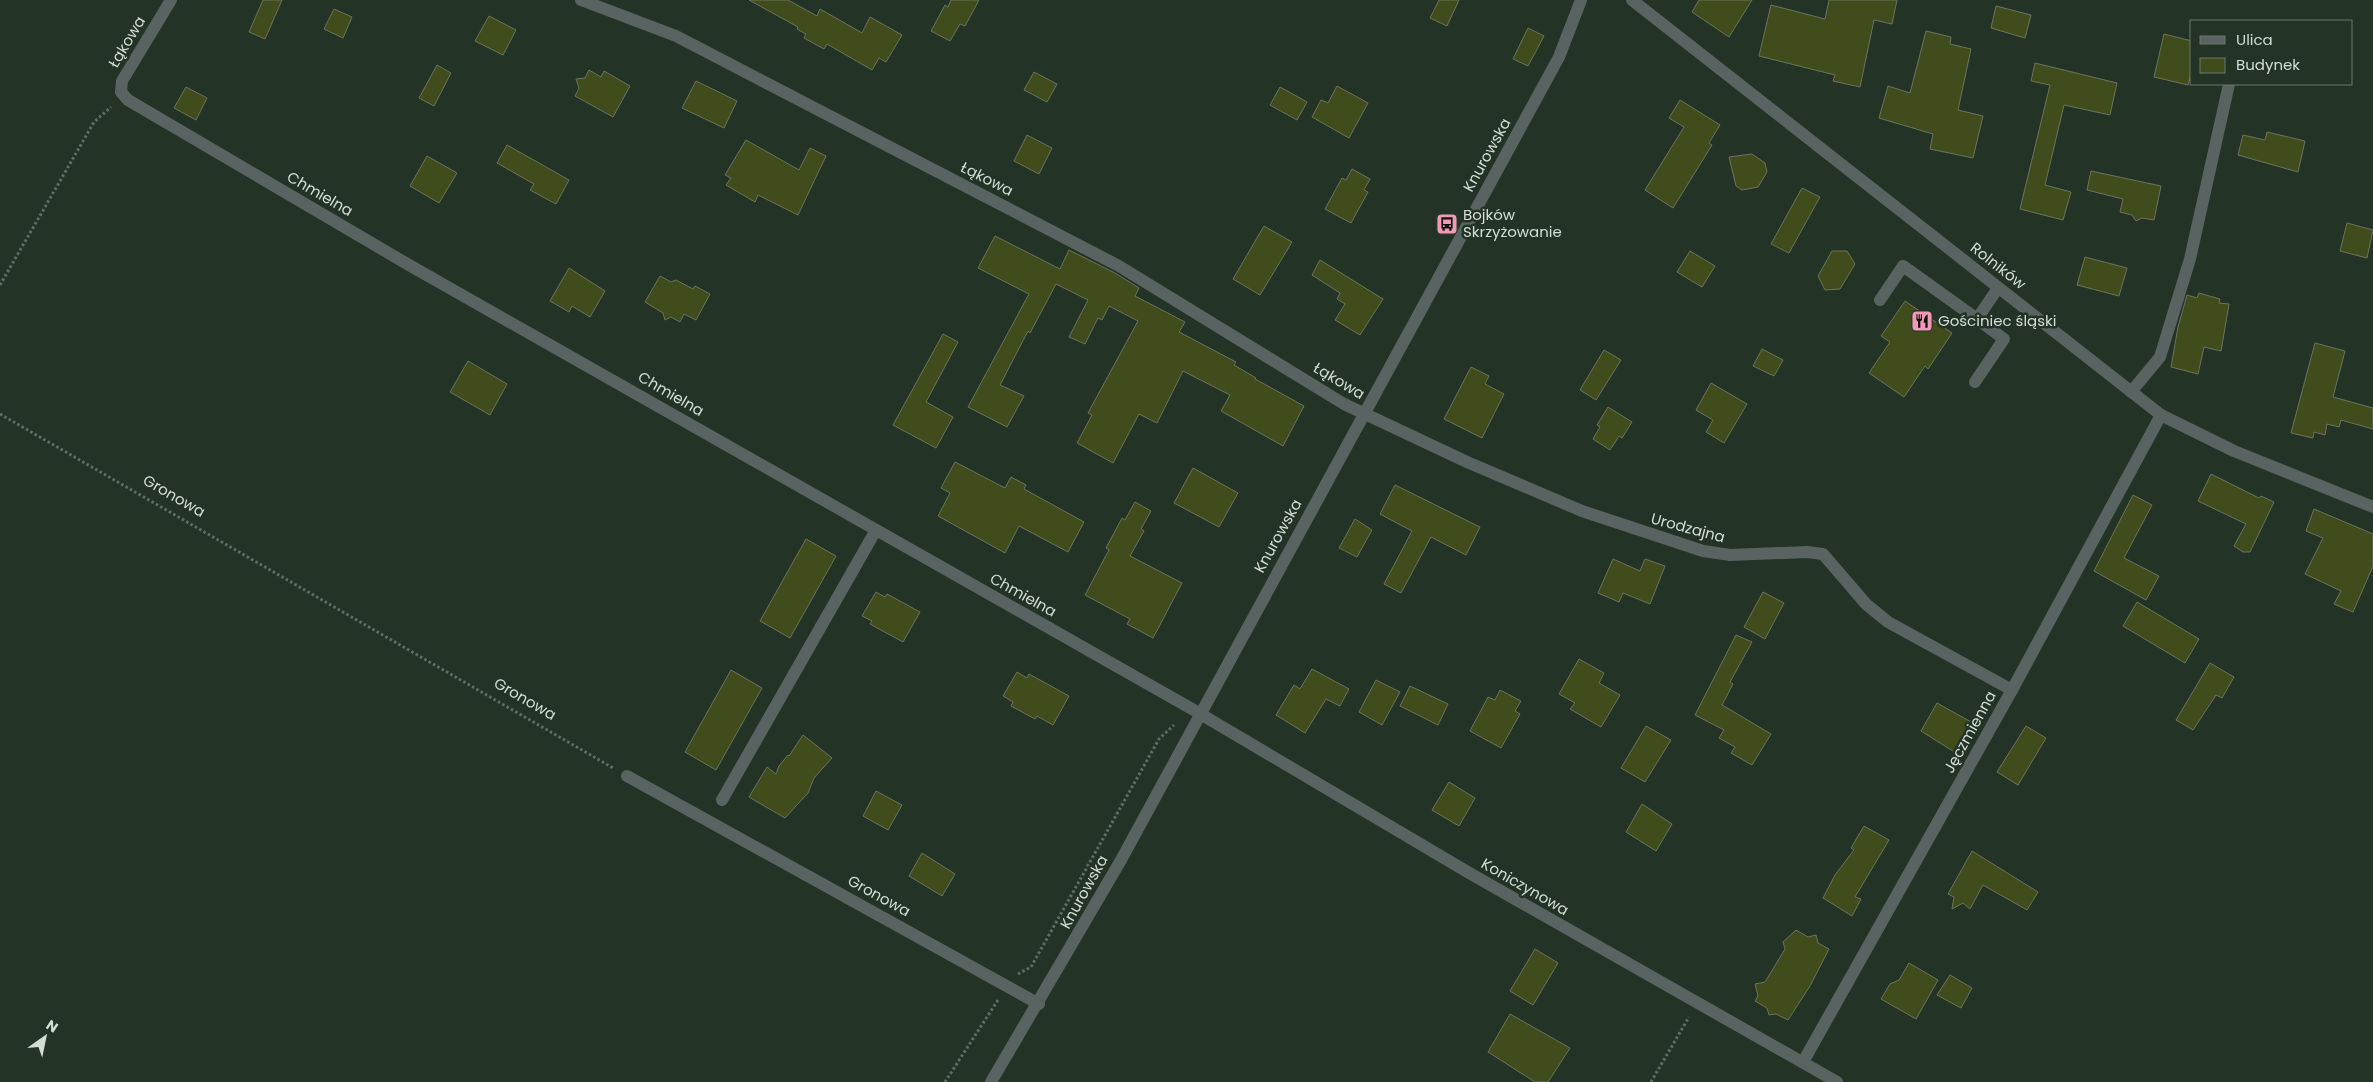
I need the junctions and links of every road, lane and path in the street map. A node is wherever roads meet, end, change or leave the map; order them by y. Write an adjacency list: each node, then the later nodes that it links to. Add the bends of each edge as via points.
1 (171, 0): 6 (street, Łąkowa, via 122,81 120,87)
2 (581, 0): 14 (street, Łąkowa, via 676,36 1119,266)
3 (1581, 0): 14 (street, Knurowska, via 1559,57)
4 (1632, 0): 8 (street, Rolników)
5 (2229, 85): 12 (street, via 2190,258 2160,356)
6 (126, 98): 7 (path, via 94,122); 17 (street, Chmielna, via 410,265)
7 (0, 285)
8 (1998, 288): 10 (street); 12 (street, Rolników)
9 (1880, 300): 10 (street, via 1903,266)
10 (1977, 319): 11 (street, via 2004,339)
11 (1976, 382)
12 (2131, 392): 15 (street, Rolników)
13 (0, 414): 21 (path, Gronowa)
14 (1363, 414): 18 (street, Urodzajna, via 1582,511 1677,544 1730,555 1823,554 1866,604 1888,622); 19 (street, Knurowska)
15 (2161, 415): 16 (street, Rolników, via 2234,451); 18 (street, Jęczmienna)
16 (2373, 507)
17 (876, 530): 19 (street, Chmielna); 22 (street)
18 (2012, 690): 27 (street, Jęczmienna)
19 (1200, 714): 25 (street, Koniczynowa); 26 (street, Knurowska)
20 (1159, 739): 23 (path, via 1030,967)
21 (627, 776): 26 (street, Gronowa)
22 (722, 800)
23 (1012, 978)
24 (1002, 993): 28 (path)
25 (1697, 1003): 27 (street, Koniczynowa); 30 (path)
26 (1038, 1004): 29 (street, Knurowska)
27 (1803, 1062): 31 (street, Koniczynowa)
28 (945, 1082)
29 (991, 1082)
30 (1651, 1082)
31 (1836, 1082)

